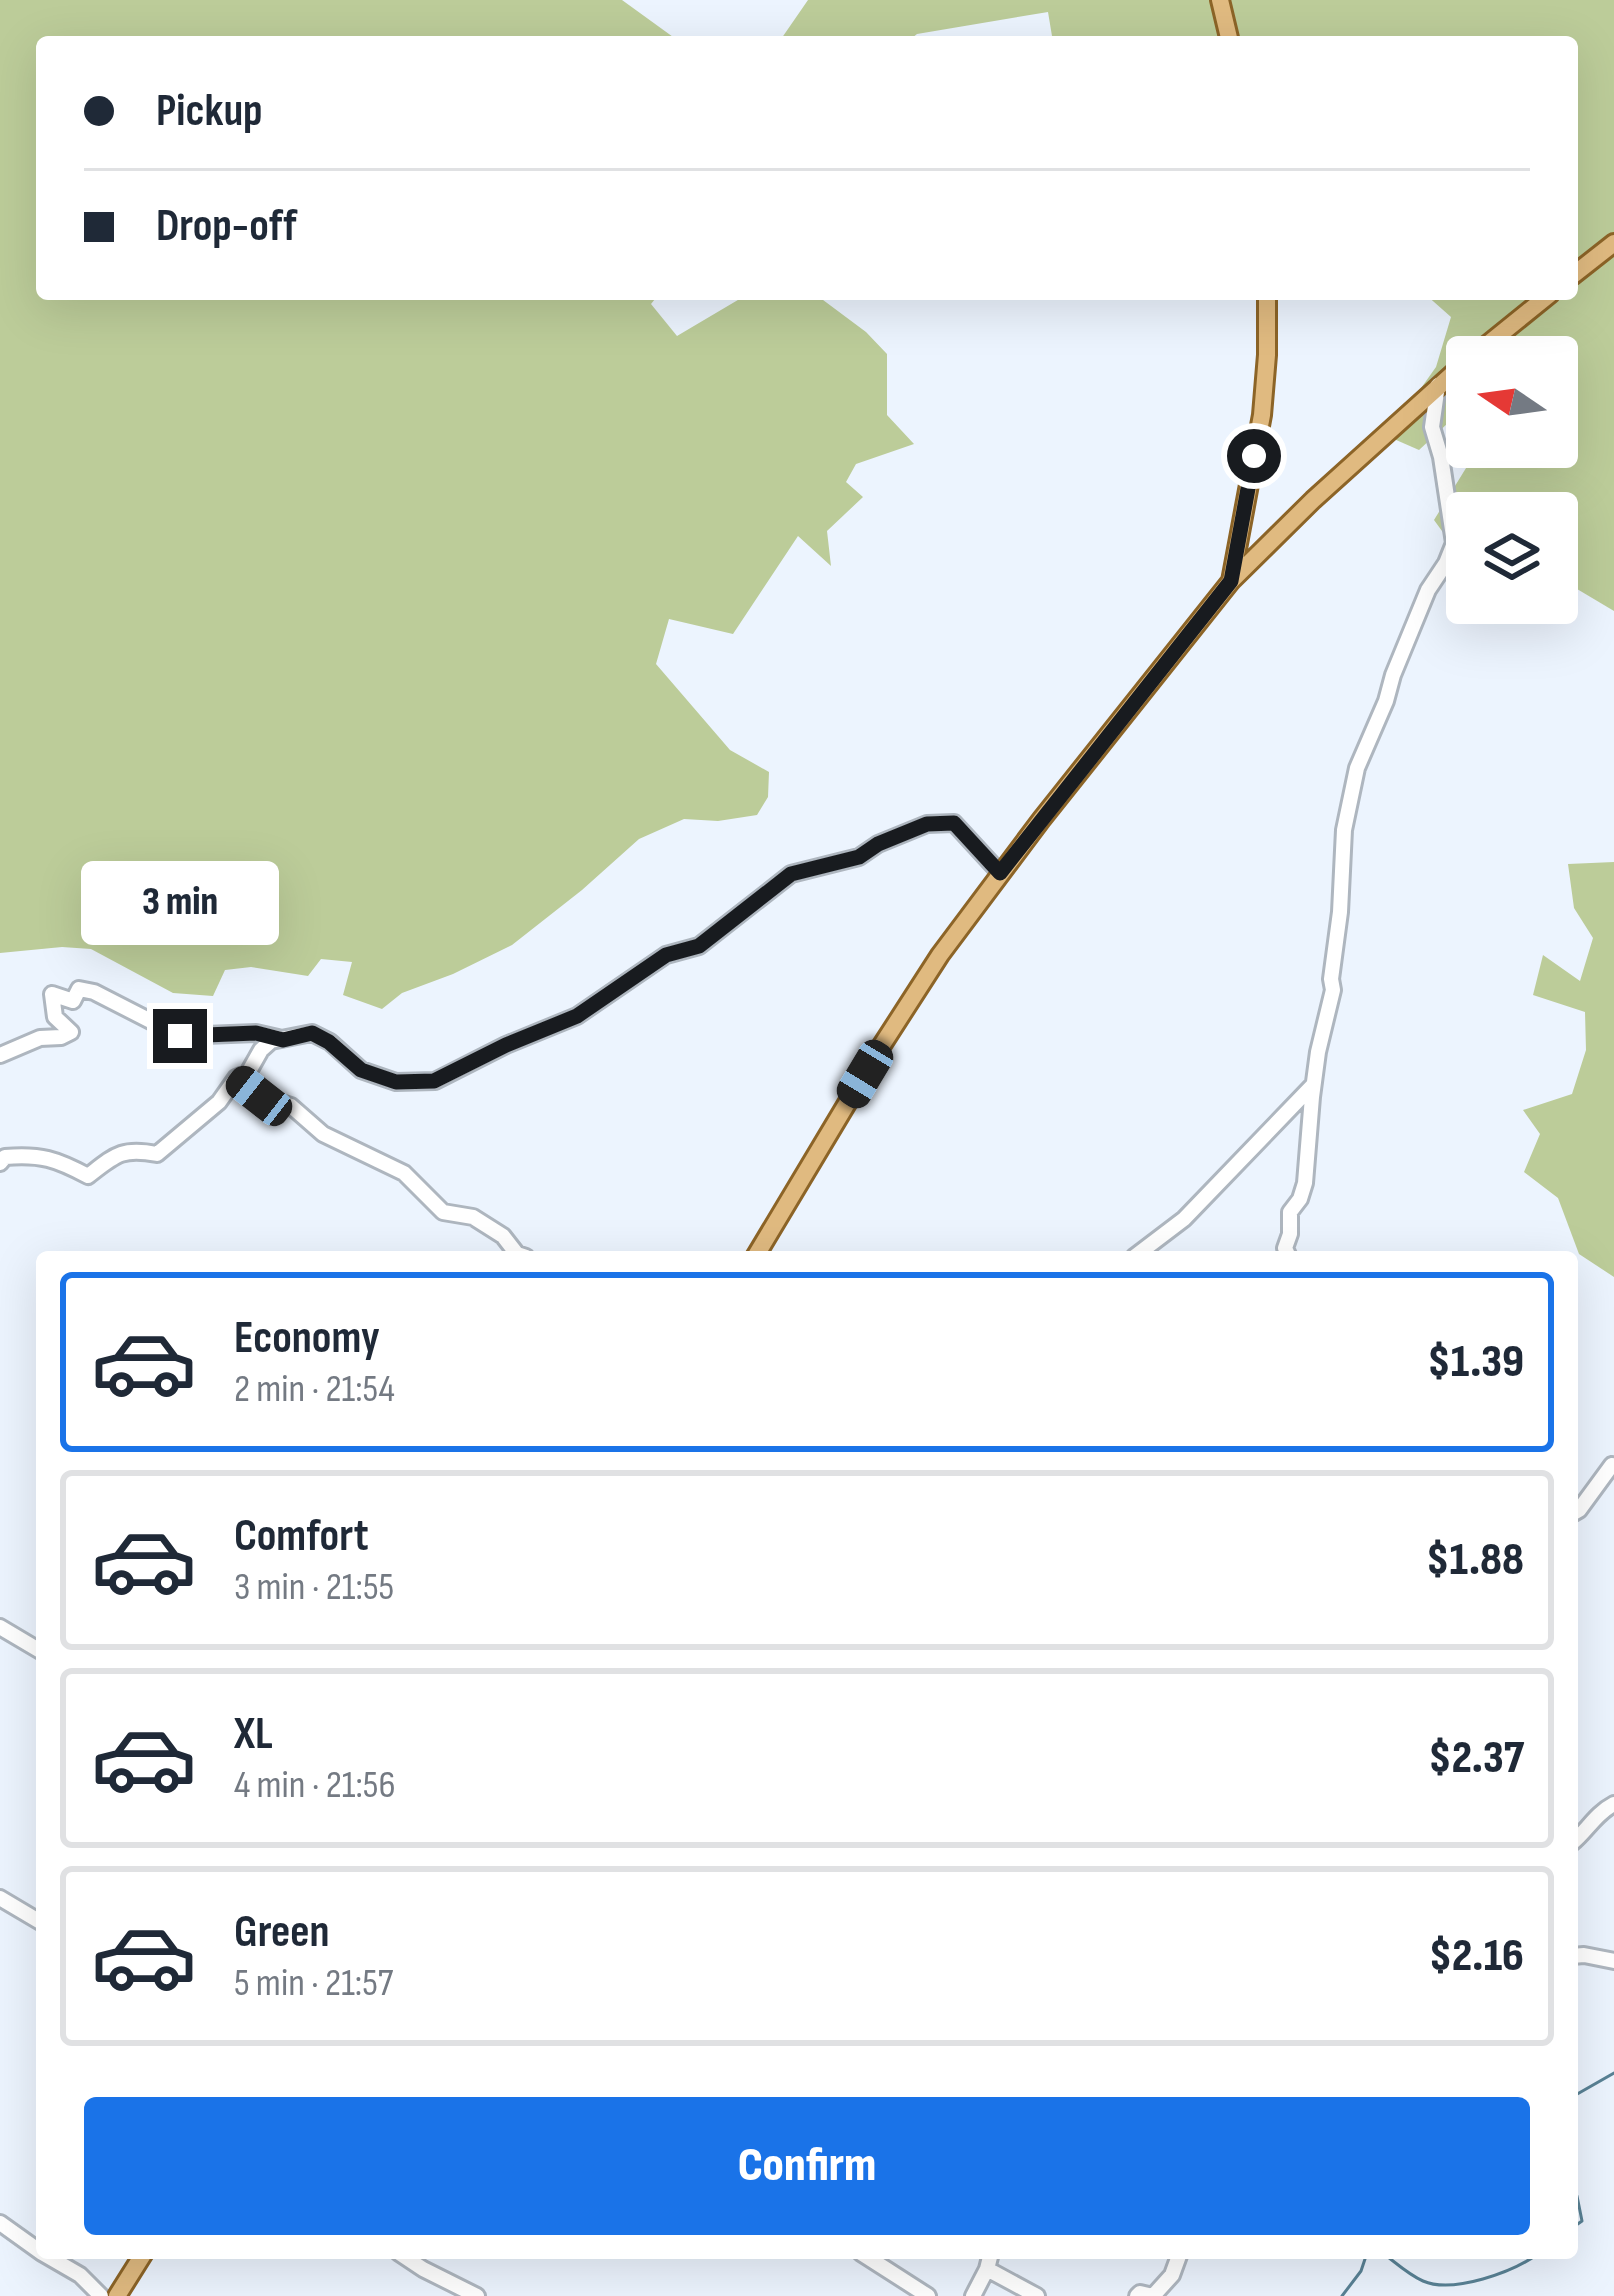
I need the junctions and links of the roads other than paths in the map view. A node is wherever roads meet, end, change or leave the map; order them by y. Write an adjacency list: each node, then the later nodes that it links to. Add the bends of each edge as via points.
1 (1220, 0): 2 (main road)
2 (1229, 36)
3 (1614, 243): 4 (main road)
4 (1578, 271)
5 (1267, 300): 10 (main road, via 1262,415)
6 (1543, 300): 7 (main road)
7 (1498, 336)
8 (1446, 378): 9 (main road)
9 (1438, 385): 10 (main road); 15 (street, via 1432,427 1454,543 1357,768 1344,830 1333,990)
10 (1231, 581): 11 (main road)
11 (1000, 873): 12 (street, via 954,823 927,824 859,857 791,874 699,946 666,955 577,1016 434,1081 396,1082 361,1070 312,1033); 18 (main road, via 916,991)
12 (283, 1040): 13 (street, via 180,1036 79,989 73,1000 52,994 55,1017 71,1032); 14 (street, via 271,1041)
13 (0, 1055)
14 (236, 1078): 16 (street, via 157,1154 132,1149 88,1176 59,1160); 17 (street, via 404,1173 443,1212 473,1216)
15 (1313, 1084): 19 (street, via 1184,1219); 20 (street, via 1305,1183 1290,1212)
16 (2, 1155)
17 (515, 1251)
18 (759, 1251)
19 (1142, 1251)
20 (1287, 1251)
21 (1612, 1465): 22 (street)
22 (1578, 1511)
23 (0, 1627): 24 (street)
24 (36, 1648)
25 (1614, 1804): 26 (street)
26 (1578, 1839)
27 (0, 1898): 28 (street)
28 (36, 1919)
29 (1578, 1956): 30 (street)
30 (1614, 1961)
31 (0, 2223): 32 (street)
32 (36, 2249)
33 (52, 2259): 40 (street)
34 (140, 2259): 41 (main road)
35 (407, 2259): 42 (street)
36 (870, 2259): 43 (street)
37 (989, 2259): 39 (street)
38 (1178, 2259): 47 (street)
39 (986, 2270): 44 (street); 45 (street)
40 (100, 2296)
41 (117, 2296)
42 (477, 2296)
43 (928, 2296)
44 (973, 2296)
45 (1037, 2296)
46 (1137, 2296): 47 (street)
47 (1153, 2296)

